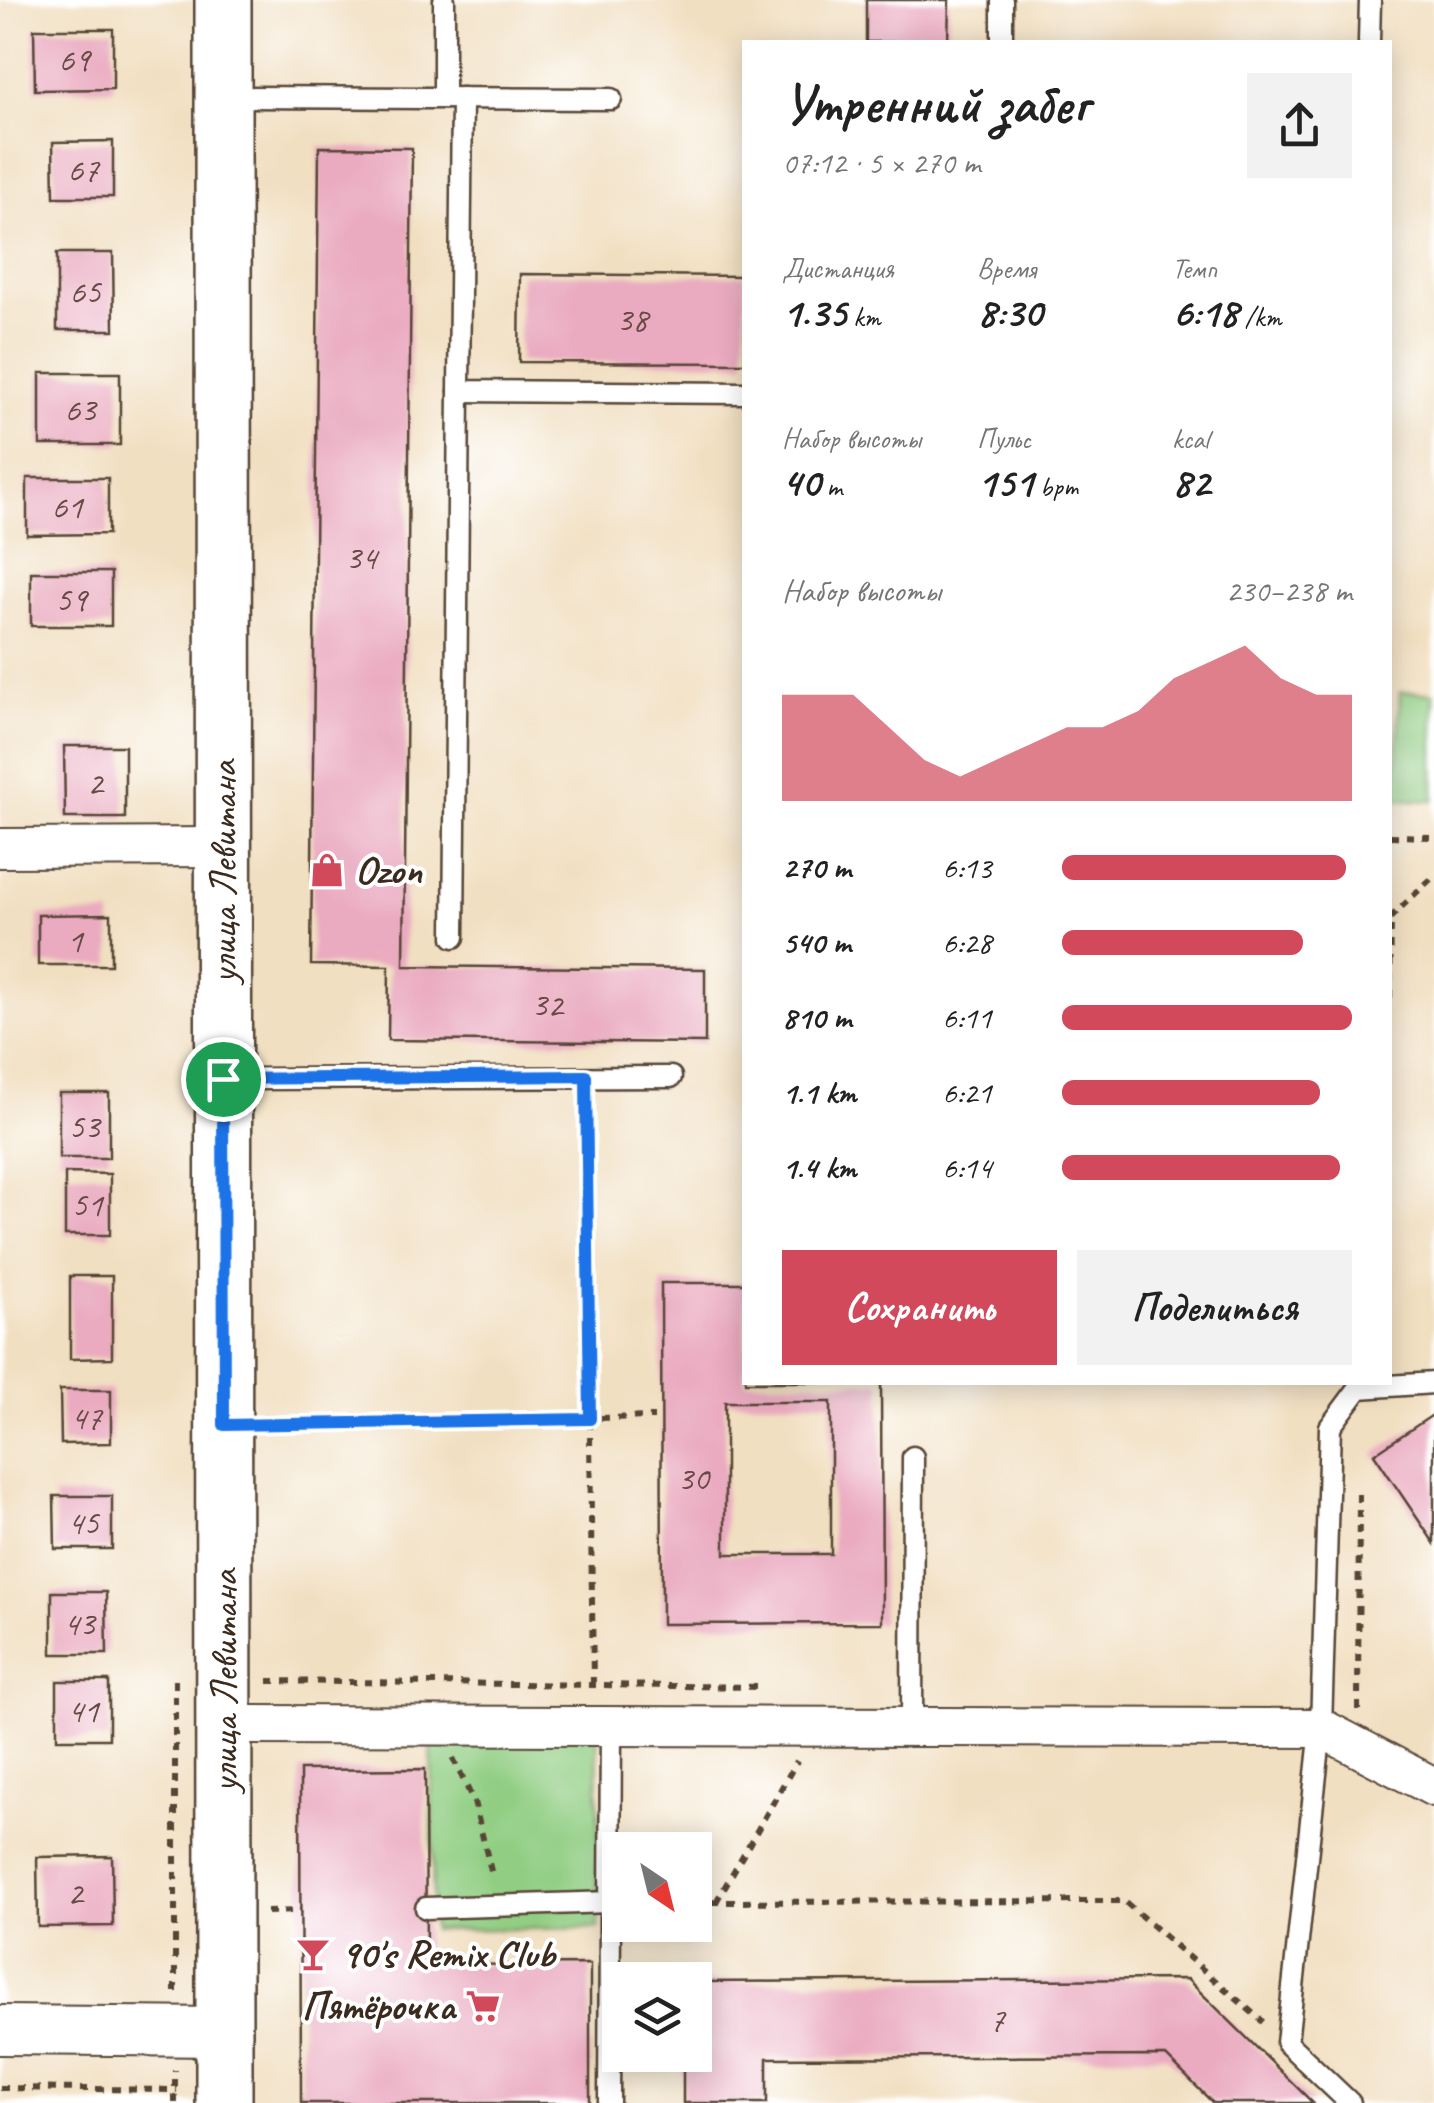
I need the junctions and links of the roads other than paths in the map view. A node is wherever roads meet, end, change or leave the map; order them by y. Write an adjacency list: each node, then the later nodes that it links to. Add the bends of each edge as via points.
1 (223, 0): 7 (main road, улица Левитана)
2 (444, 0): 8 (lane)
3 (1002, 0): 5 (lane)
4 (1370, 0): 6 (lane)
5 (1002, 40)
6 (1369, 40)
7 (223, 97): 8 (lane); 12 (main road, улица Левитана)
8 (453, 98): 9 (lane); 10 (lane)
9 (612, 99)
10 (459, 391): 11 (lane); 14 (lane)
11 (742, 393)
12 (223, 847): 13 (street); 16 (main road, улица Левитана)
13 (0, 848)
14 (454, 937)
15 (670, 1076): 16 (lane)
16 (223, 1079): 21 (main road, улица Левитана)
17 (1434, 1383): 18 (lane)
18 (1392, 1384)
19 (1359, 1385): 24 (lane, via 1330,1427)
20 (913, 1458): 23 (lane)
21 (224, 1725): 22 (street); 31 (main road, улица Левитана)
22 (610, 1726): 23 (street); 26 (lane)
23 (912, 1726): 24 (street)
24 (1320, 1728): 25 (street); 34 (lane, via 1287,2042)
25 (1434, 1787)
26 (610, 1832)
27 (602, 1902): 28 (lane)
28 (426, 1908)
29 (610, 1942): 33 (lane)
30 (0, 2030): 31 (street)
31 (199, 2032): 32 (main road, улица Левитана)
32 (199, 2096)
33 (609, 2103)
34 (1350, 2103)

